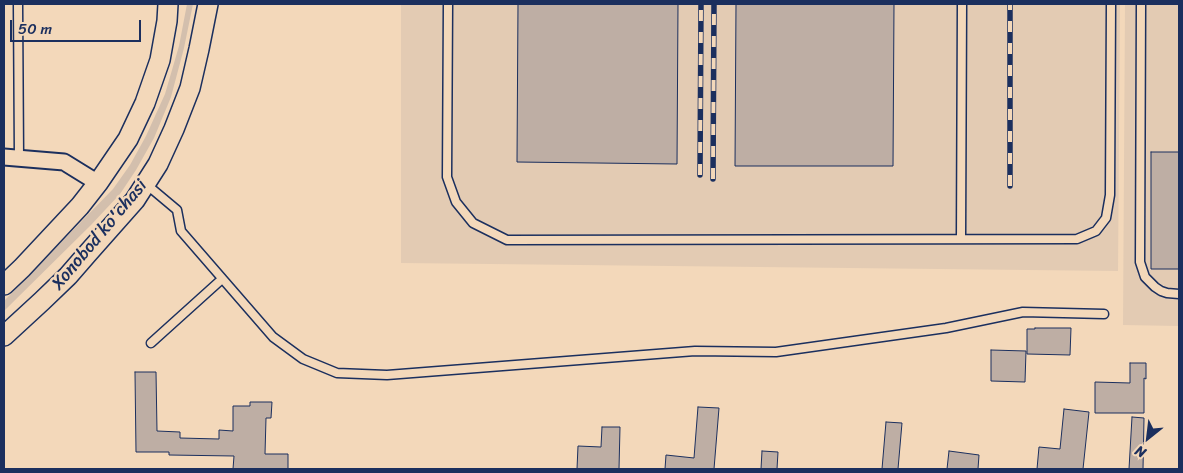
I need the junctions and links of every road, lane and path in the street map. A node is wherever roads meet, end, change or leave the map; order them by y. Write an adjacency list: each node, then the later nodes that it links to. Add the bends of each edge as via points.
1 (18, 4): 8 (lane)
2 (168, 4): 9 (street, Xonobod ko'chasi, via 160,60 145,103 128,139)
3 (208, 4): 10 (street, Xonobod ko'chasi, via 190,88 158,164)
4 (448, 4): 11 (lane, via 448,177 456,202 473,223 507,240)
5 (962, 4): 11 (lane)
6 (1111, 4): 11 (lane, via 1110,195 1106,218 1096,231 1076,239)
7 (1141, 4): 14 (lane, via 1140,262 1145,276 1155,287)
8 (11, 158): 9 (street, via 64,162)
9 (98, 183): 13 (street, Xonobod ko'chasi)
10 (146, 184): 12 (lane, via 177,210 181,231); 16 (street, Xonobod ko'chasi, via 68,276)
11 (961, 239)
12 (222, 279): 15 (lane, via 274,337 303,359 337,373 387,376 695,351 776,352 946,328 1024,312); 17 (lane)
13 (4, 285)
14 (1179, 294)
15 (1104, 314)
16 (4, 336)
17 (151, 343)

